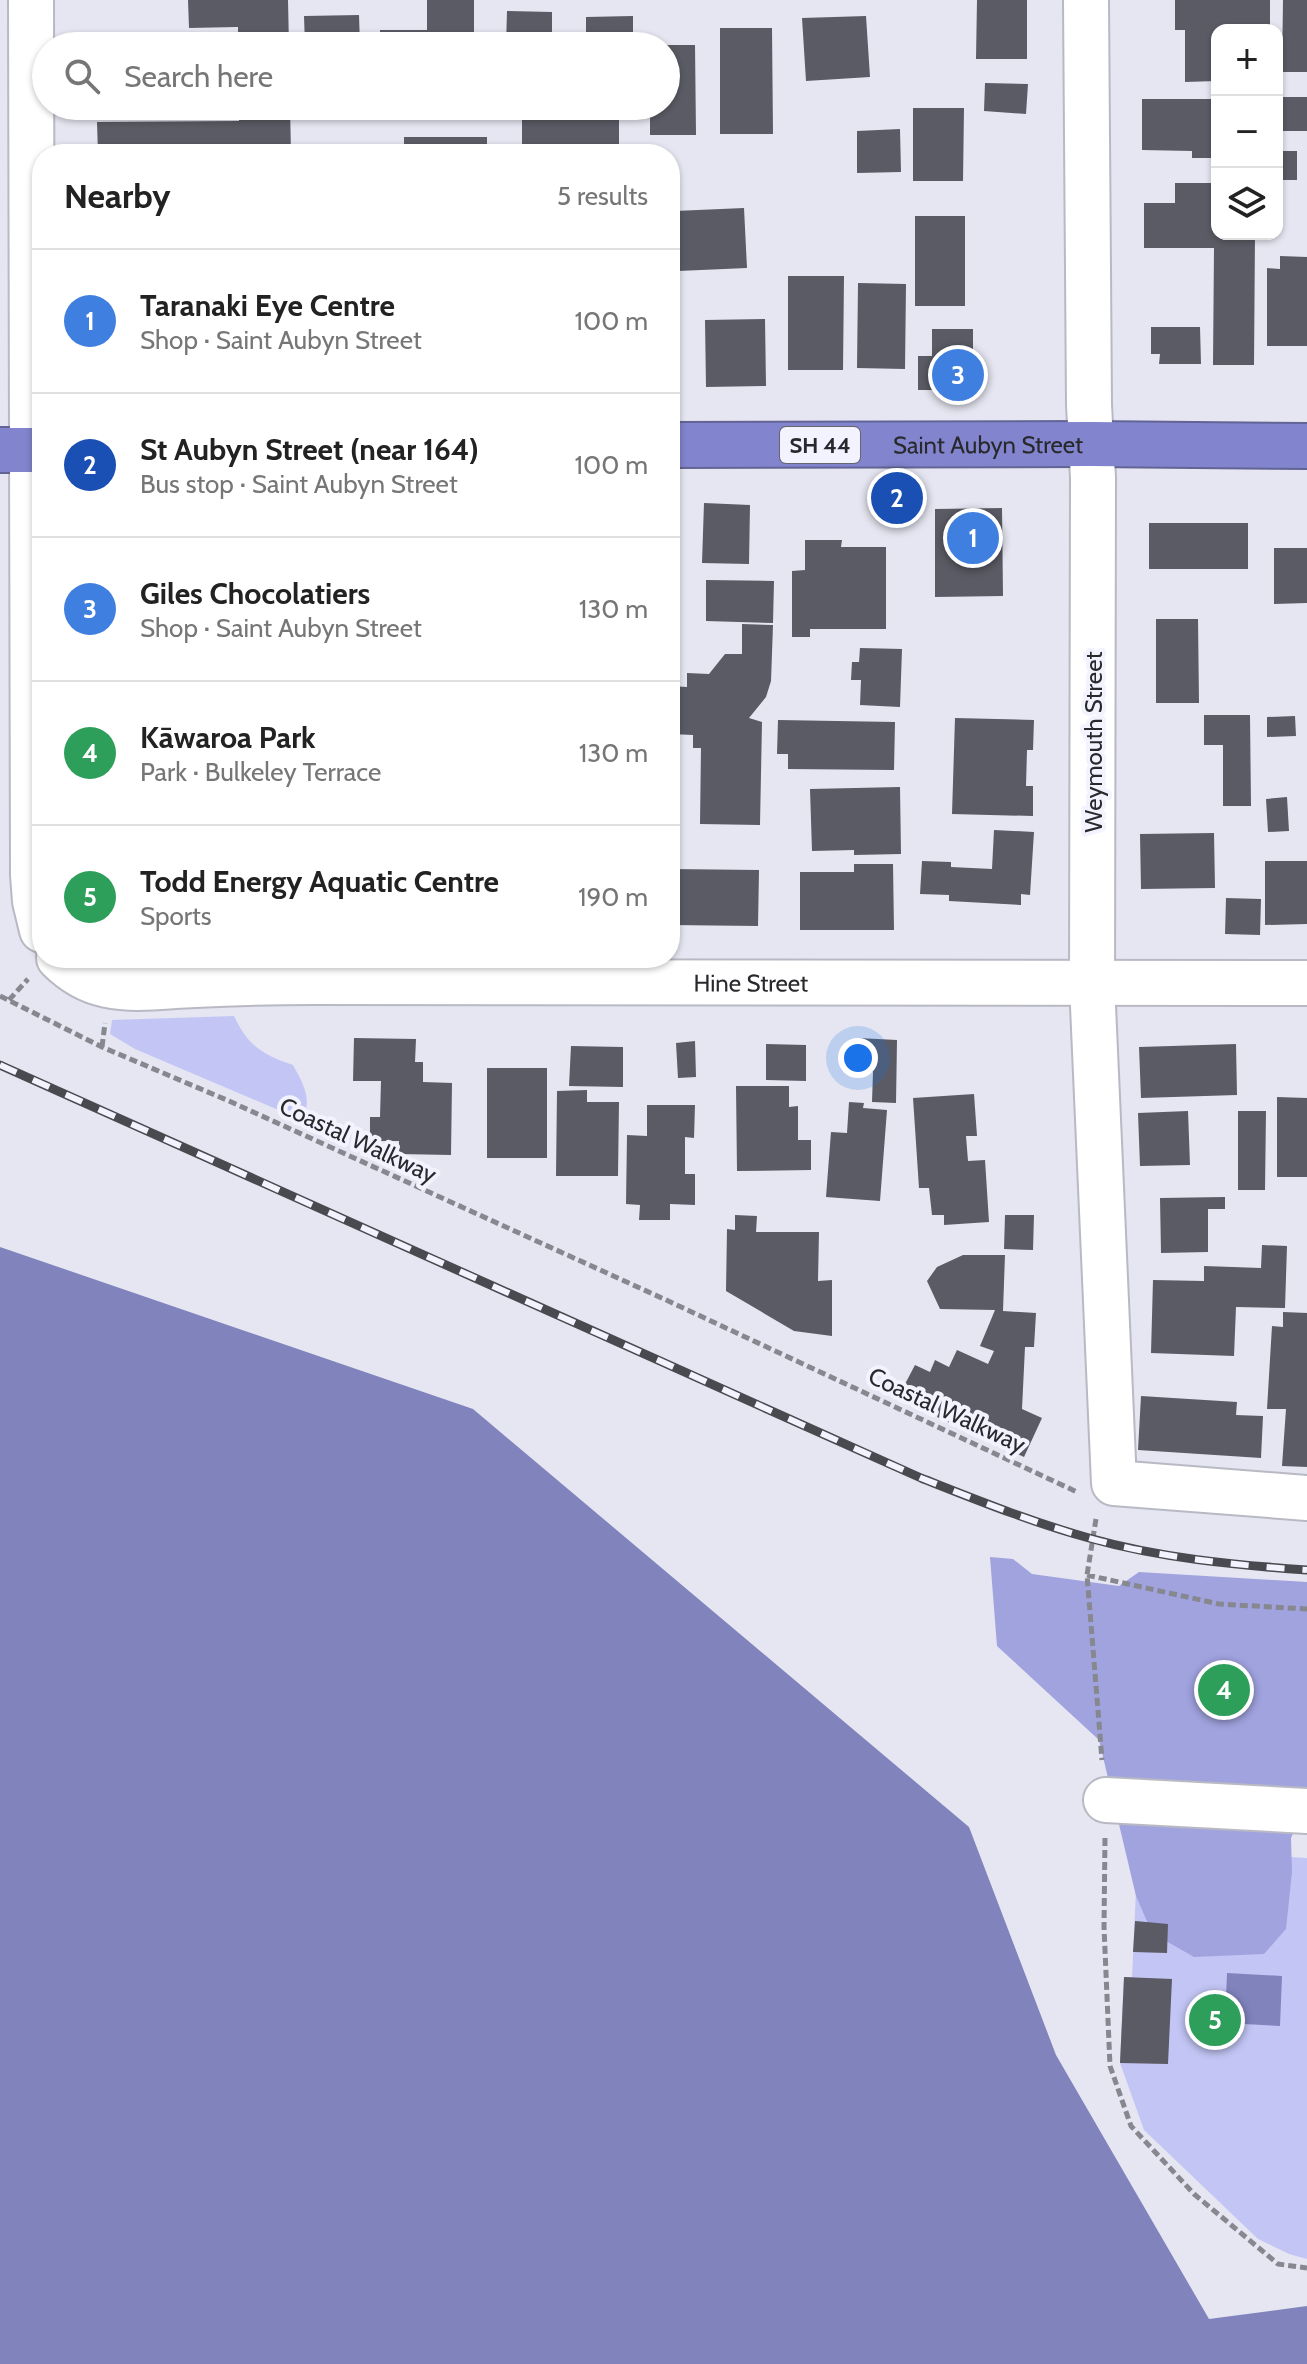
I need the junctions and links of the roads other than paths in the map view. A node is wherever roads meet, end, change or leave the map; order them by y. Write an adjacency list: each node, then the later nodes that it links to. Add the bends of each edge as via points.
1 (31, 0): 6 (street)
2 (1086, 0): 3 (street, Weymouth Street)
3 (1090, 444): 4 (highway, Saint Aubyn Street / SH 44); 5 (highway, Saint Aubyn Street / SH 44); 9 (street, Weymouth Street)
4 (680, 445)
5 (1307, 446)
6 (25, 450): 7 (street)
7 (32, 822)
8 (71, 968): 9 (street, Hine Street, via 94,982 145,987 268,982)
9 (1092, 983): 10 (street, Hine Street); 11 (street, Weymouth Street, via 1098,1497)
10 (1307, 983)
11 (1307, 1498)
12 (1106, 1800): 13 (street)
13 (1307, 1811)

